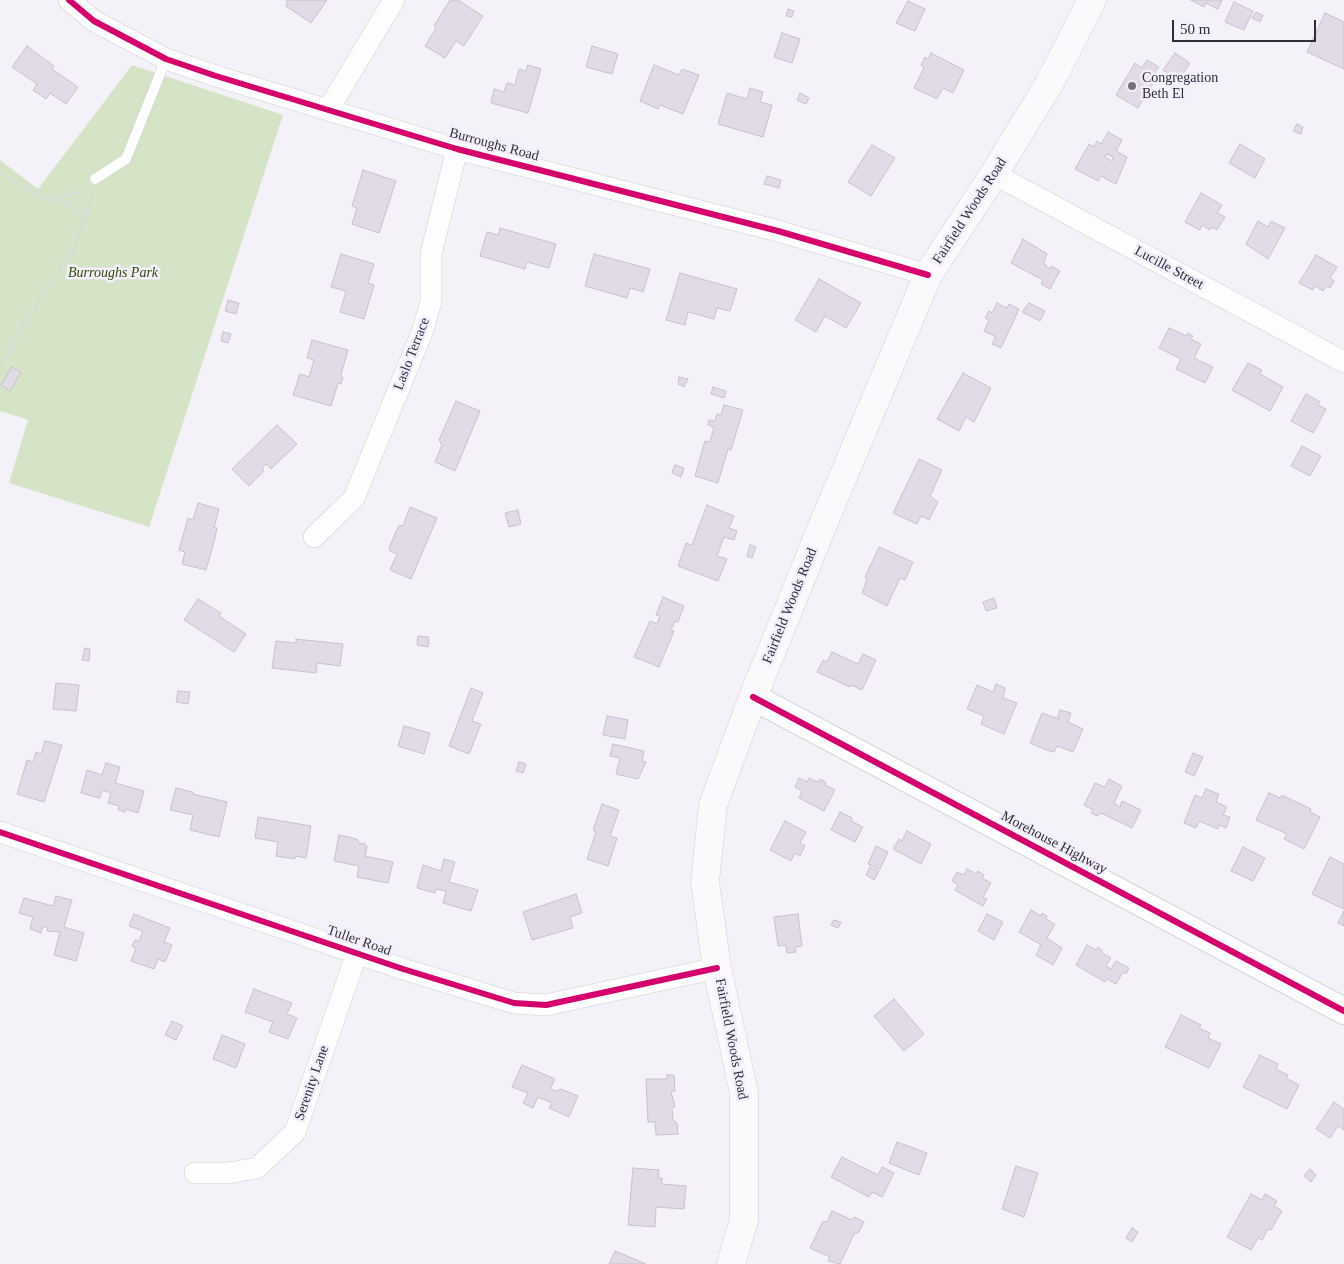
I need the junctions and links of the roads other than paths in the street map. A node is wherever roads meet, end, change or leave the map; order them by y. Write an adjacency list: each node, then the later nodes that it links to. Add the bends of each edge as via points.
1 (69, 0): 4 (street, Burroughs Road, via 94,21)
2 (394, 0): 5 (street)
3 (1092, 0): 7 (main road, Fairfield Woods Road, via 1049,84)
4 (166, 59): 5 (street, Burroughs Road); 8 (lane, via 126,159)
5 (328, 110): 6 (street, Burroughs Road)
6 (457, 149): 9 (street, Burroughs Road, via 778,231); 11 (street, Laslo Terrace, via 431,254 431,301 424,330 354,498)
7 (994, 174): 9 (main road, Fairfield Woods Road); 10 (street, Lucille Street)
8 (95, 179)
9 (928, 275): 12 (main road, Fairfield Woods Road)
10 (1344, 362)
11 (314, 538)
12 (753, 697): 15 (main road, Fairfield Woods Road, via 713,805 705,882); 16 (street, Morehouse Highway)
13 (0, 832): 14 (street, Tuller Road)
14 (356, 953): 15 (street, Tuller Road, via 476,993 514,1003 546,1005); 17 (street, Serenity Lane, via 295,1132 257,1168 229,1174)
15 (717, 968): 18 (main road, Fairfield Woods Road, via 744,1093 744,1220)
16 (1344, 1011)
17 (194, 1173)
18 (731, 1264)

